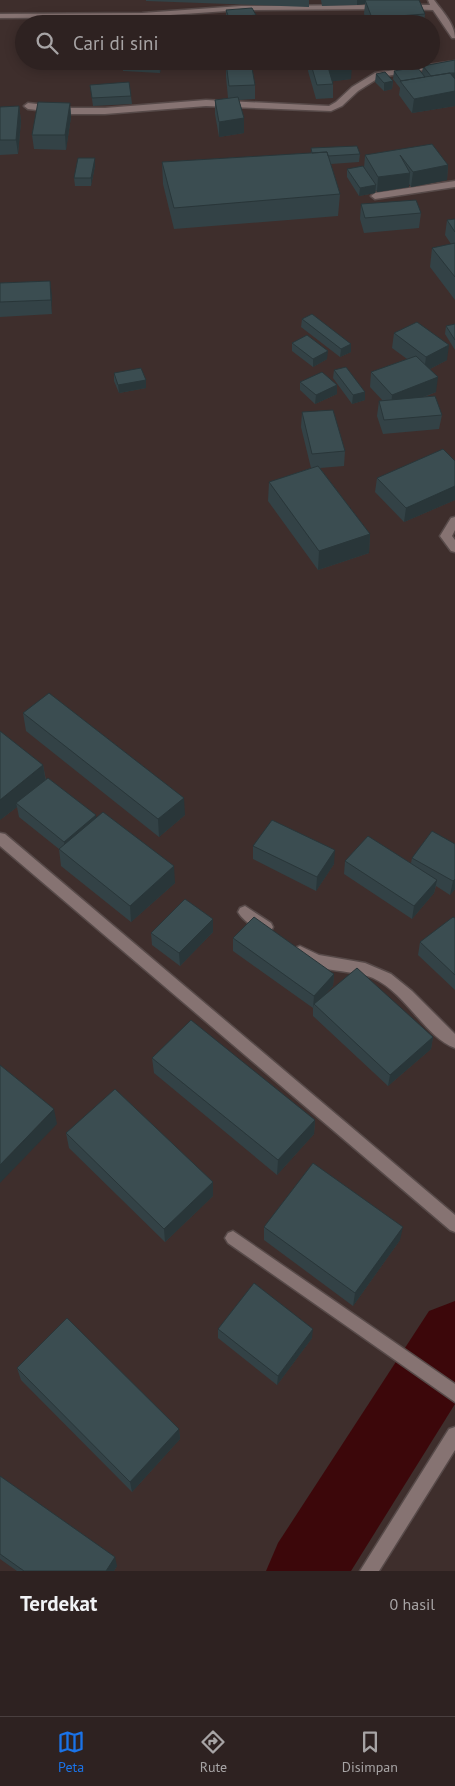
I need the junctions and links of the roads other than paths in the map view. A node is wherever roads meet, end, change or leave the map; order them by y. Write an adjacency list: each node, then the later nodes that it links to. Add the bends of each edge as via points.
1 (433, 4): 2 (street, via 241,8); 5 (street)
2 (160, 15)
3 (0, 16): 4 (street)
4 (15, 16)
5 (455, 36)
6 (455, 63): 7 (street)
7 (440, 65)
8 (410, 70): 9 (street, via 378,75 339,104 326,109 206,104 72,111)
9 (28, 106)
10 (455, 184): 11 (street)
11 (374, 196)
12 (455, 521): 13 (street, via 446,536)
13 (455, 548)
14 (0, 838): 17 (street)
15 (245, 912): 16 (street, via 307,957 374,972 404,990)
16 (455, 1042)
17 (452, 1222)
18 (233, 1238): 19 (street)
19 (451, 1391)
20 (455, 1435): 21 (street)
21 (369, 1571)

